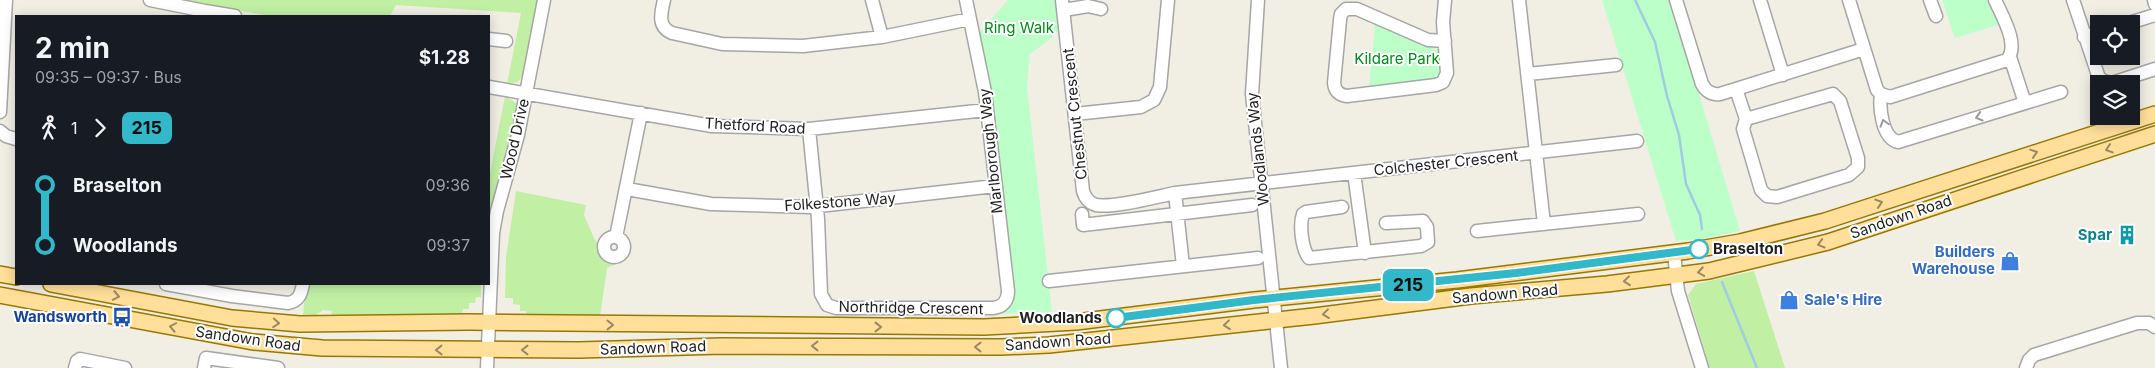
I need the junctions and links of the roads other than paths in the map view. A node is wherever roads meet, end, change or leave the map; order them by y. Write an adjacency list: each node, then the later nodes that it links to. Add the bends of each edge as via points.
1 (6, 0): 35 (street)
2 (150, 0): 21 (street)
3 (544, 0): 44 (street, Wood Drive)
4 (664, 0): 28 (street, via 661,20 665,30 714,43 803,46)
5 (872, 0): 28 (street)
6 (966, 0): 25 (street, Marlborough Way)
7 (1168, 0): 50 (street, via 1160,87 1154,100 1141,107)
8 (1258, 0): 60 (street, Woodlands Way, via 1251,83)
9 (1445, 0): 31 (street)
10 (1519, 0): 39 (street, Colchester Crescent)
11 (1676, 0): 42 (street, via 1704,88 1716,94)
12 (1760, 0): 40 (street)
13 (1849, 0): 33 (street)
14 (1930, 0): 24 (street)
15 (1995, 0): 34 (street, via 2012,45)
16 (2073, 0): 29 (street)
17 (2154, 0): 18 (street)
18 (2155, 4)
19 (1063, 5): 20 (street); 50 (street, Chestnut Crescent)
20 (1101, 9)
21 (205, 13): 22 (street)
22 (225, 15)
23 (2155, 15): 26 (street)
24 (1936, 16)
25 (970, 18): 28 (street); 47 (street, Marlborough Way)
26 (2140, 20)
27 (2090, 35): 29 (street)
28 (882, 37)
29 (2084, 37): 38 (street, via 2096,76 2102,81 2112,83)
30 (490, 39): 32 (street)
31 (1444, 41): 31 (street, via 1447,77 1440,84 1347,96 1336,88 1340,20 1346,9 1357,8 1428,40)
32 (506, 42)
33 (1864, 49): 40 (street); 45 (street, via 1875,85)
34 (2010, 57): 45 (street, via 2003,63 1893,97); 46 (street)
35 (3, 60): 36 (street); 48 (street)
36 (15, 62)
37 (1616, 65): 39 (street)
38 (2155, 69)
39 (1528, 74): 58 (street, Colchester Crescent)
40 (1783, 75): 42 (street)
41 (490, 87): 44 (street, Thetford Road)
42 (1736, 90): 52 (street)
43 (2062, 92): 46 (street)
44 (526, 93): 49 (street, Thetford Road); 89 (street, Wood Drive, via 493,233)
45 (1882, 94): 46 (street, one-way to 45, via 1898,142 1887,134 1880,105)
46 (2025, 103)
47 (986, 110): 53 (street, Thetford Road); 61 (street, Marlborough Way)
48 (0, 112)
49 (641, 113): 53 (street, Thetford Road, via 712,126); 62 (street)
50 (1075, 114): 63 (street, Chestnut Crescent, via 1083,191 1089,202 1100,205)
51 (2155, 114): 75 (main road, Sandown Road, one-way to 51, via 1796,229)
52 (1746, 119): 52 (street, via 1743,129 1761,190 1766,196 1777,197 1849,175 1858,167 1858,158 1836,95 1827,94)
53 (809, 129): 65 (street)
54 (0, 131): 56 (street)
55 (2155, 134): 79 (main road, Sandown Road, one-way to 79, via 1828,242)
56 (15, 139)
57 (1637, 141): 58 (street)
58 (1536, 152): 59 (street, Colchester Crescent); 71 (street)
59 (1354, 173): 60 (street, Colchester Crescent); 74 (street)
60 (1262, 183): 63 (street, Chestnut Crescent); 86 (street, Woodlands Way)
61 (995, 186): 65 (street, Folkestone Way); 87 (street, Marlborough Way, via 1008,291)
62 (627, 189): 65 (street, Folkestone Way, via 711,204); 73 (street)
63 (1175, 193): 68 (street)
64 (1252, 205): 68 (street)
65 (817, 206): 87 (street, Northridge Crescent, via 821,294 830,306 992,308)
66 (1342, 207): 74 (street, via 1302,214 1306,252 1312,258)
67 (1082, 214): 68 (street, via 1083,225)
68 (1178, 214): 77 (street)
69 (1638, 214): 71 (street)
70 (1386, 223): 74 (street, via 1423,221 1427,227 1428,242 1421,246)
71 (1544, 224): 72 (street)
72 (1477, 231)
73 (616, 237)
74 (1365, 253)
75 (1674, 253): 79 (street); 86 (main road, Sandown Road, via 1440,282)
76 (1258, 258): 77 (street)
77 (1183, 266): 81 (street)
78 (0, 274): 80 (main road)
79 (1676, 276): 88 (main road, Sandown Road, one-way to 88); 98 (street)
80 (15, 277)
81 (1048, 281)
82 (56, 285): 89 (main road, Sandown Road, one-way to 89, via 270,323)
83 (172, 285): 84 (street, via 288,303 299,298)
84 (302, 285)
85 (0, 294): 91 (main road, Sandown Road, one-way to 85, via 360,350 288,346)
86 (1272, 298): 88 (street, Woodlands Way); 89 (main road, Sandown Road, one-way to 86, via 997,327 1076,322)
87 (1004, 303)
88 (1275, 320): 91 (main road, Sandown Road, one-way to 91, via 1019,346); 97 (street, Woodlands Way)
89 (489, 323): 91 (street, Wood Drive)
90 (2155, 327): 99 (street, via 2149,323 2137,323 2034,355)
91 (487, 350): 96 (street, Wood Drive)
92 (75, 368): 93 (street, via 80,359)
93 (125, 368)
94 (204, 368): 95 (street, via 206,358)
95 (278, 368)
96 (487, 368)
97 (1281, 368)
98 (1702, 368)
99 (2026, 368)

